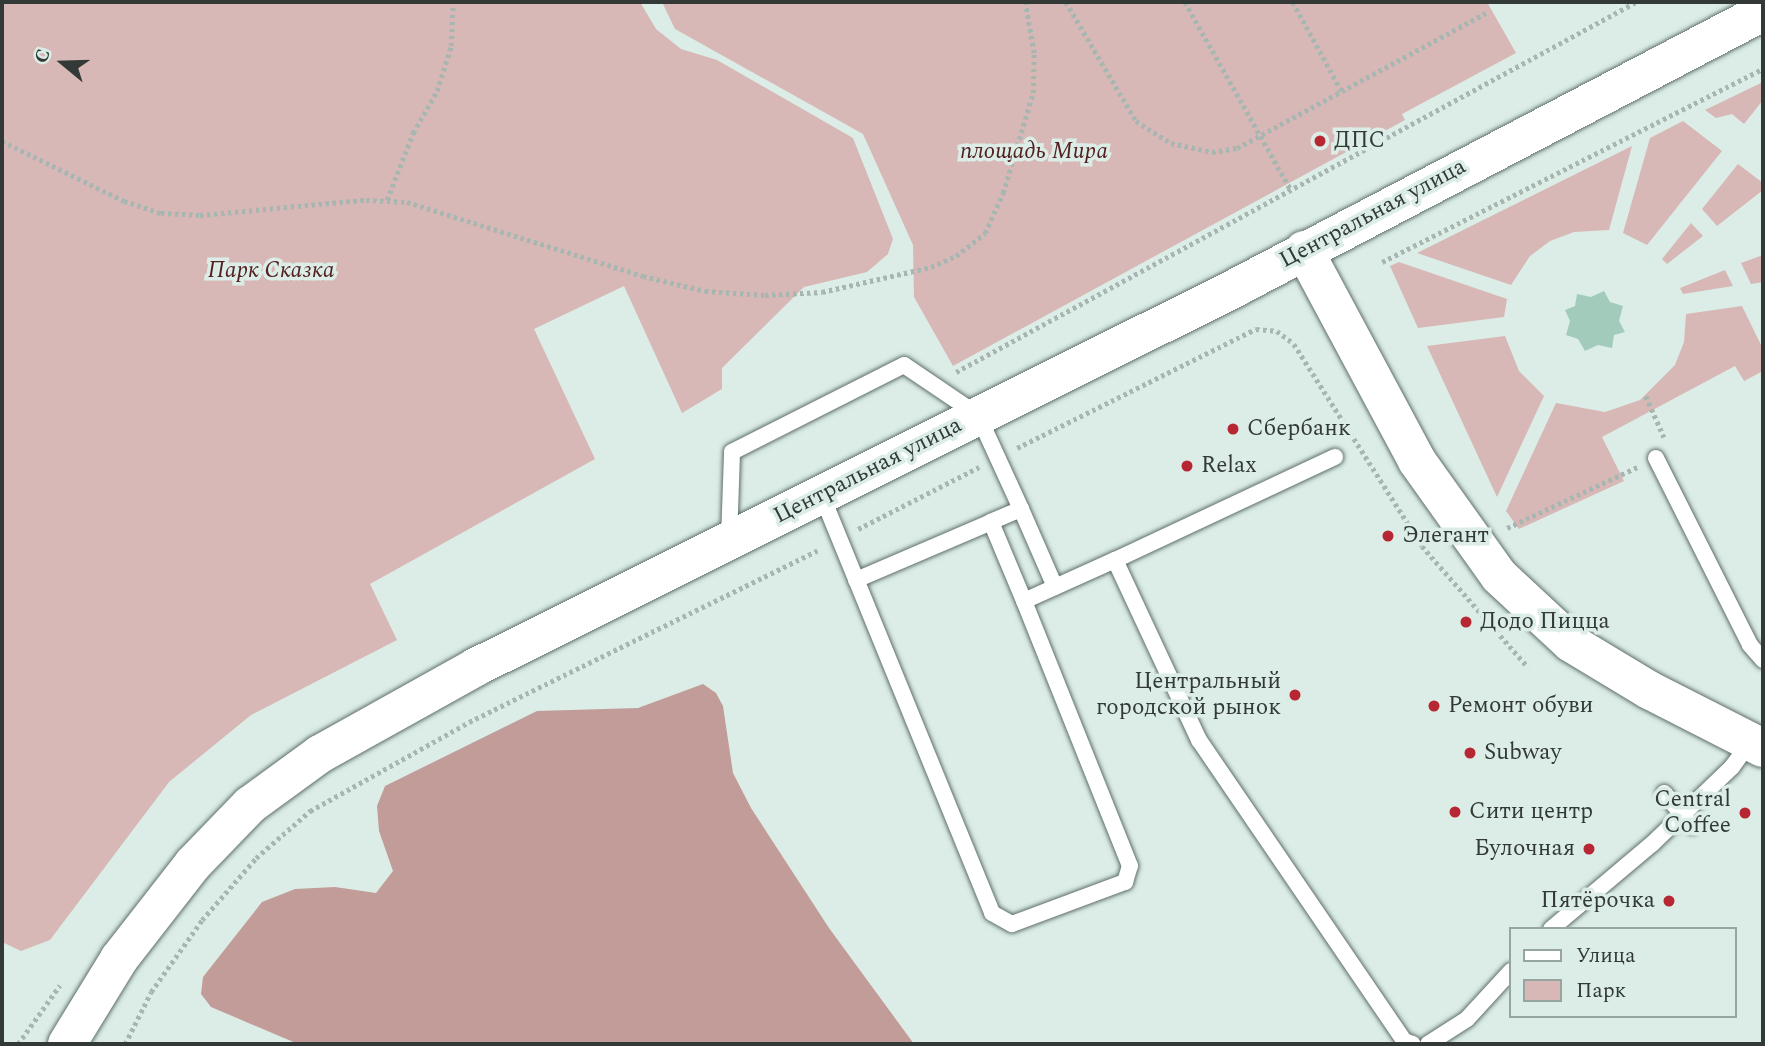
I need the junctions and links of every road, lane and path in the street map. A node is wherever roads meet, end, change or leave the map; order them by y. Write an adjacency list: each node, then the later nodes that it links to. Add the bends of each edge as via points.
1 (453, 2): 13 (path, via 450,46 437,92 413,134)
2 (1025, 2): 13 (path, via 1034,53 1033,93 995,215 971,246 905,275 822,292 705,291 643,276 428,206)
3 (1066, 2): 10 (path, via 1121,101 1145,130 1186,148 1212,152 1237,148)
4 (1185, 2): 10 (path)
5 (1293, 2): 9 (path)
6 (1763, 12): 14 (main road, Центральная улица)
7 (1486, 13): 9 (path)
8 (1763, 69): 15 (path)
9 (1342, 92): 10 (path)
10 (1260, 135): 12 (path)
11 (2, 141): 13 (path, via 124,201 161,213 200,215)
12 (1291, 190)
13 (387, 200)
14 (1304, 250): 17 (main road, Центральная улица); 33 (main road, via 1417,461 1499,576 1571,643 1648,690)
15 (1382, 262)
16 (1646, 396): 20 (path, via 1664,437)
17 (978, 415): 19 (lane); 21 (main road, Центральная улица); 26 (lane, via 904,365 732,452)
18 (1335, 457): 27 (lane)
19 (997, 458): 22 (lane); 25 (path); 32 (path, via 1256,329 1278,331 1294,344 1422,545)
20 (1656, 458): 24 (path); 31 (lane, via 1750,645)
21 (821, 496): 25 (lane); 26 (main road, Центральная улица)
22 (1021, 509): 23 (lane); 29 (lane)
23 (991, 523): 28 (lane); 30 (lane)
24 (1507, 528)
25 (839, 539): 28 (lane); 39 (path, via 469,722 310,811 256,858 202,920 151,992)
26 (729, 542): 38 (main road, Центральная улица, via 476,667 287,775 221,834 159,905)
27 (1115, 560): 29 (lane); 40 (lane, via 1213,763 1404,1041)
28 (856, 580): 30 (lane, via 992,913 1012,924 1125,882 1130,866)
29 (1055, 587): 30 (lane)
30 (1024, 601)
31 (1763, 660)
32 (1528, 667)
33 (1757, 745): 35 (lane)
34 (1664, 793): 35 (lane)
35 (1687, 820): 36 (lane)
36 (1555, 927)
37 (1510, 972): 41 (lane, via 1466,1018)
38 (69, 1041)
39 (125, 1044)
40 (1413, 1044)
41 (1428, 1044)

